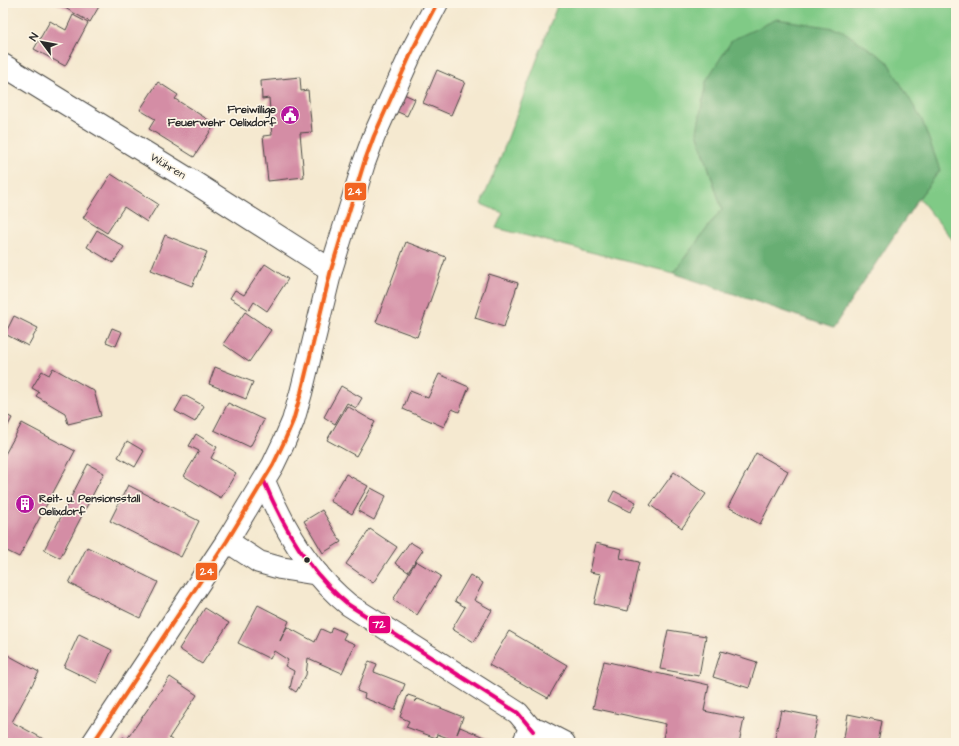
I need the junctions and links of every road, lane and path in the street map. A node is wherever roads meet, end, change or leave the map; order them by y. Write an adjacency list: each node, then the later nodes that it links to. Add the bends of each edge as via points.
1 (437, 3): 3 (street, via 374,136)
2 (3, 65): 3 (street, Wühren)
3 (331, 270): 4 (street, via 293,421)
4 (264, 481): 5 (street); 6 (street, via 277,514)
5 (227, 541): 6 (street, via 259,562); 8 (street)
6 (318, 574): 7 (street, via 348,605 518,713)
7 (528, 737): 9 (street, via 539,730)
8 (93, 743)
9 (564, 743)

